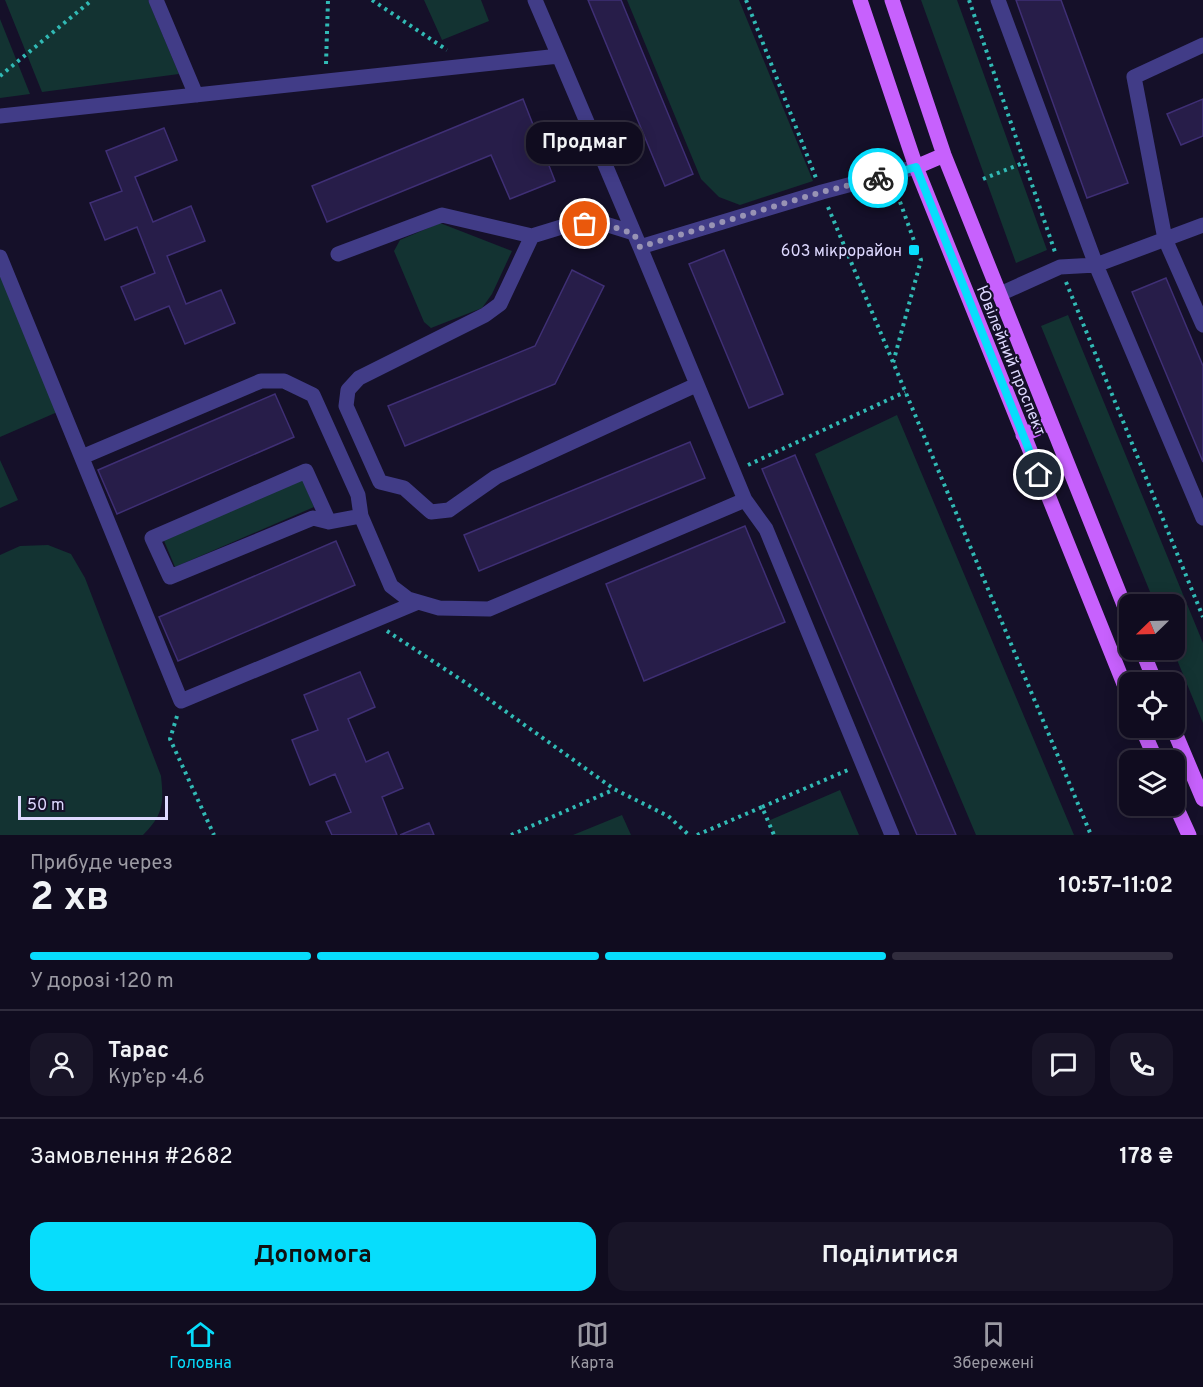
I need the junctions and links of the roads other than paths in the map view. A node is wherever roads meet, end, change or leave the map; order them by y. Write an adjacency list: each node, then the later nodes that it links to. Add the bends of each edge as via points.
1 (156, 0): 8 (lane)
2 (535, 0): 7 (lane)
3 (860, 0): 11 (main road, Ювілейний проспект)
4 (892, 0): 10 (main road, Ювілейний проспект)
5 (998, 0): 18 (lane)
6 (1203, 45): 14 (lane, via 1134,77)
7 (559, 56): 8 (lane); 15 (lane)
8 (196, 95): 9 (lane)
9 (0, 116)
10 (944, 155): 11 (main road); 19 (main road, Ювілейний проспект)
11 (916, 167): 15 (lane); 23 (main road, Ювілейний проспект)
12 (1203, 225): 14 (lane)
13 (532, 236): 15 (lane, via 568,225 602,223); 16 (lane, via 442,215); 21 (lane, via 500,304 359,378 348,390 346,406 380,482 404,488 431,513 449,510 496,477)
14 (1165, 239): 18 (lane); 20 (lane)
15 (637, 240): 21 (lane)
16 (338, 255)
17 (0, 257): 24 (lane)
18 (1096, 265): 19 (lane, via 1060,267); 27 (lane)
19 (1000, 294): 22 (main road, Ювілейний проспект)
20 (1203, 325)
21 (696, 385): 25 (lane)
22 (1050, 423): 23 (main road); 29 (main road, Ювілейний проспект)
23 (1023, 435): 31 (main road, Ювілейний проспект)
24 (82, 457): 26 (lane, via 261,381 284,381 313,395 358,495); 30 (lane, via 181,701)
25 (745, 500): 30 (lane, via 489,609 439,608); 35 (lane, via 766,529)
26 (361, 516): 28 (lane); 30 (lane, via 391,586)
27 (1203, 518)
28 (329, 522): 28 (lane, via 306,471 152,538 170,578 313,518)
29 (1119, 594)
30 (418, 602)
31 (1119, 672)
32 (1177, 738): 33 (main road)
33 (1203, 799)
34 (1180, 816): 36 (main road)
35 (892, 835)
36 (1189, 835)

